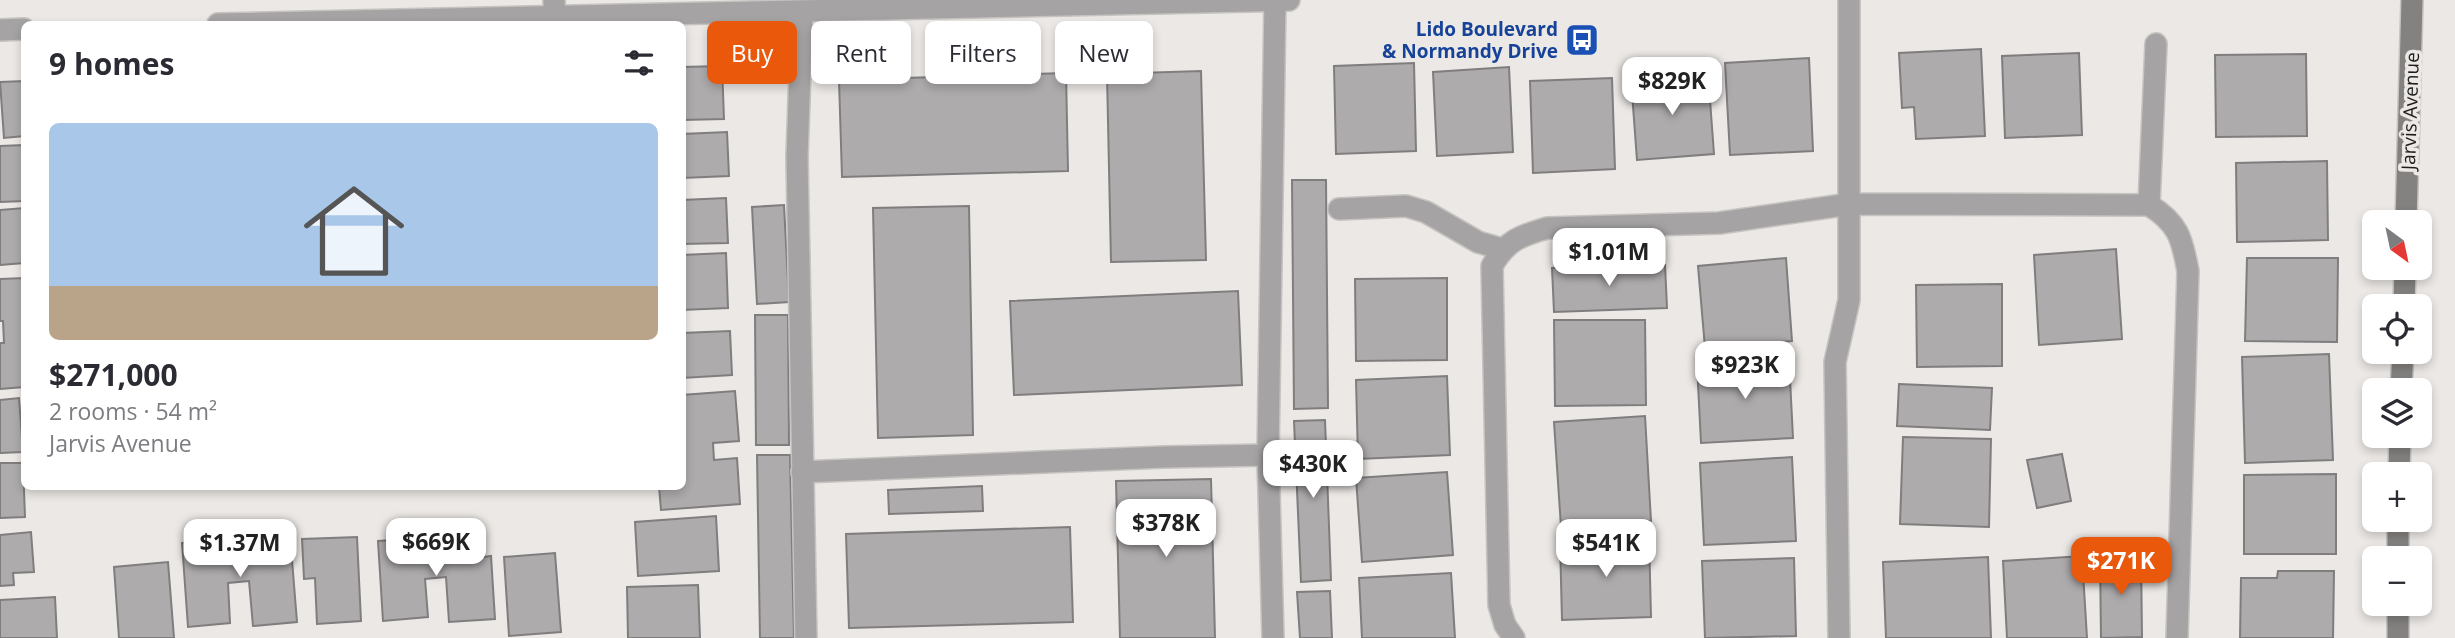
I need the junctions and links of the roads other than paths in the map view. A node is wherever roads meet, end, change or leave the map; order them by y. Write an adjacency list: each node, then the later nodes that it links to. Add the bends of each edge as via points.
1 (1275, 0): 2 (street); 6 (street); 17 (street)
2 (1289, 0)
3 (1849, 0): 12 (street)
4 (2413, 0): 15 (main road, Jarvis Avenue)
5 (663, 7): 6 (street); 7 (street)
6 (802, 12): 18 (street, via 797,157)
7 (555, 13): 8 (street)
8 (310, 21)
9 (21, 29): 10 (street)
10 (0, 30)
11 (2156, 44): 13 (street)
12 (1850, 204): 13 (street); 16 (street, via 1718,223 1547,228 1520,236); 23 (street, via 1849,300 1835,362)
13 (2149, 205): 24 (street, via 2167,216 2178,232 2188,271)
14 (1339, 209): 16 (street, via 1406,206)
15 (2406, 210)
16 (1502, 249): 22 (street, via 1492,265 1499,605)
17 (1268, 455): 18 (street); 21 (street)
18 (802, 472): 20 (street)
19 (2398, 616): 25 (main road)
20 (806, 638)
21 (1273, 638)
22 (1514, 638)
23 (1839, 638)
24 (2177, 638)
25 (2398, 638)

